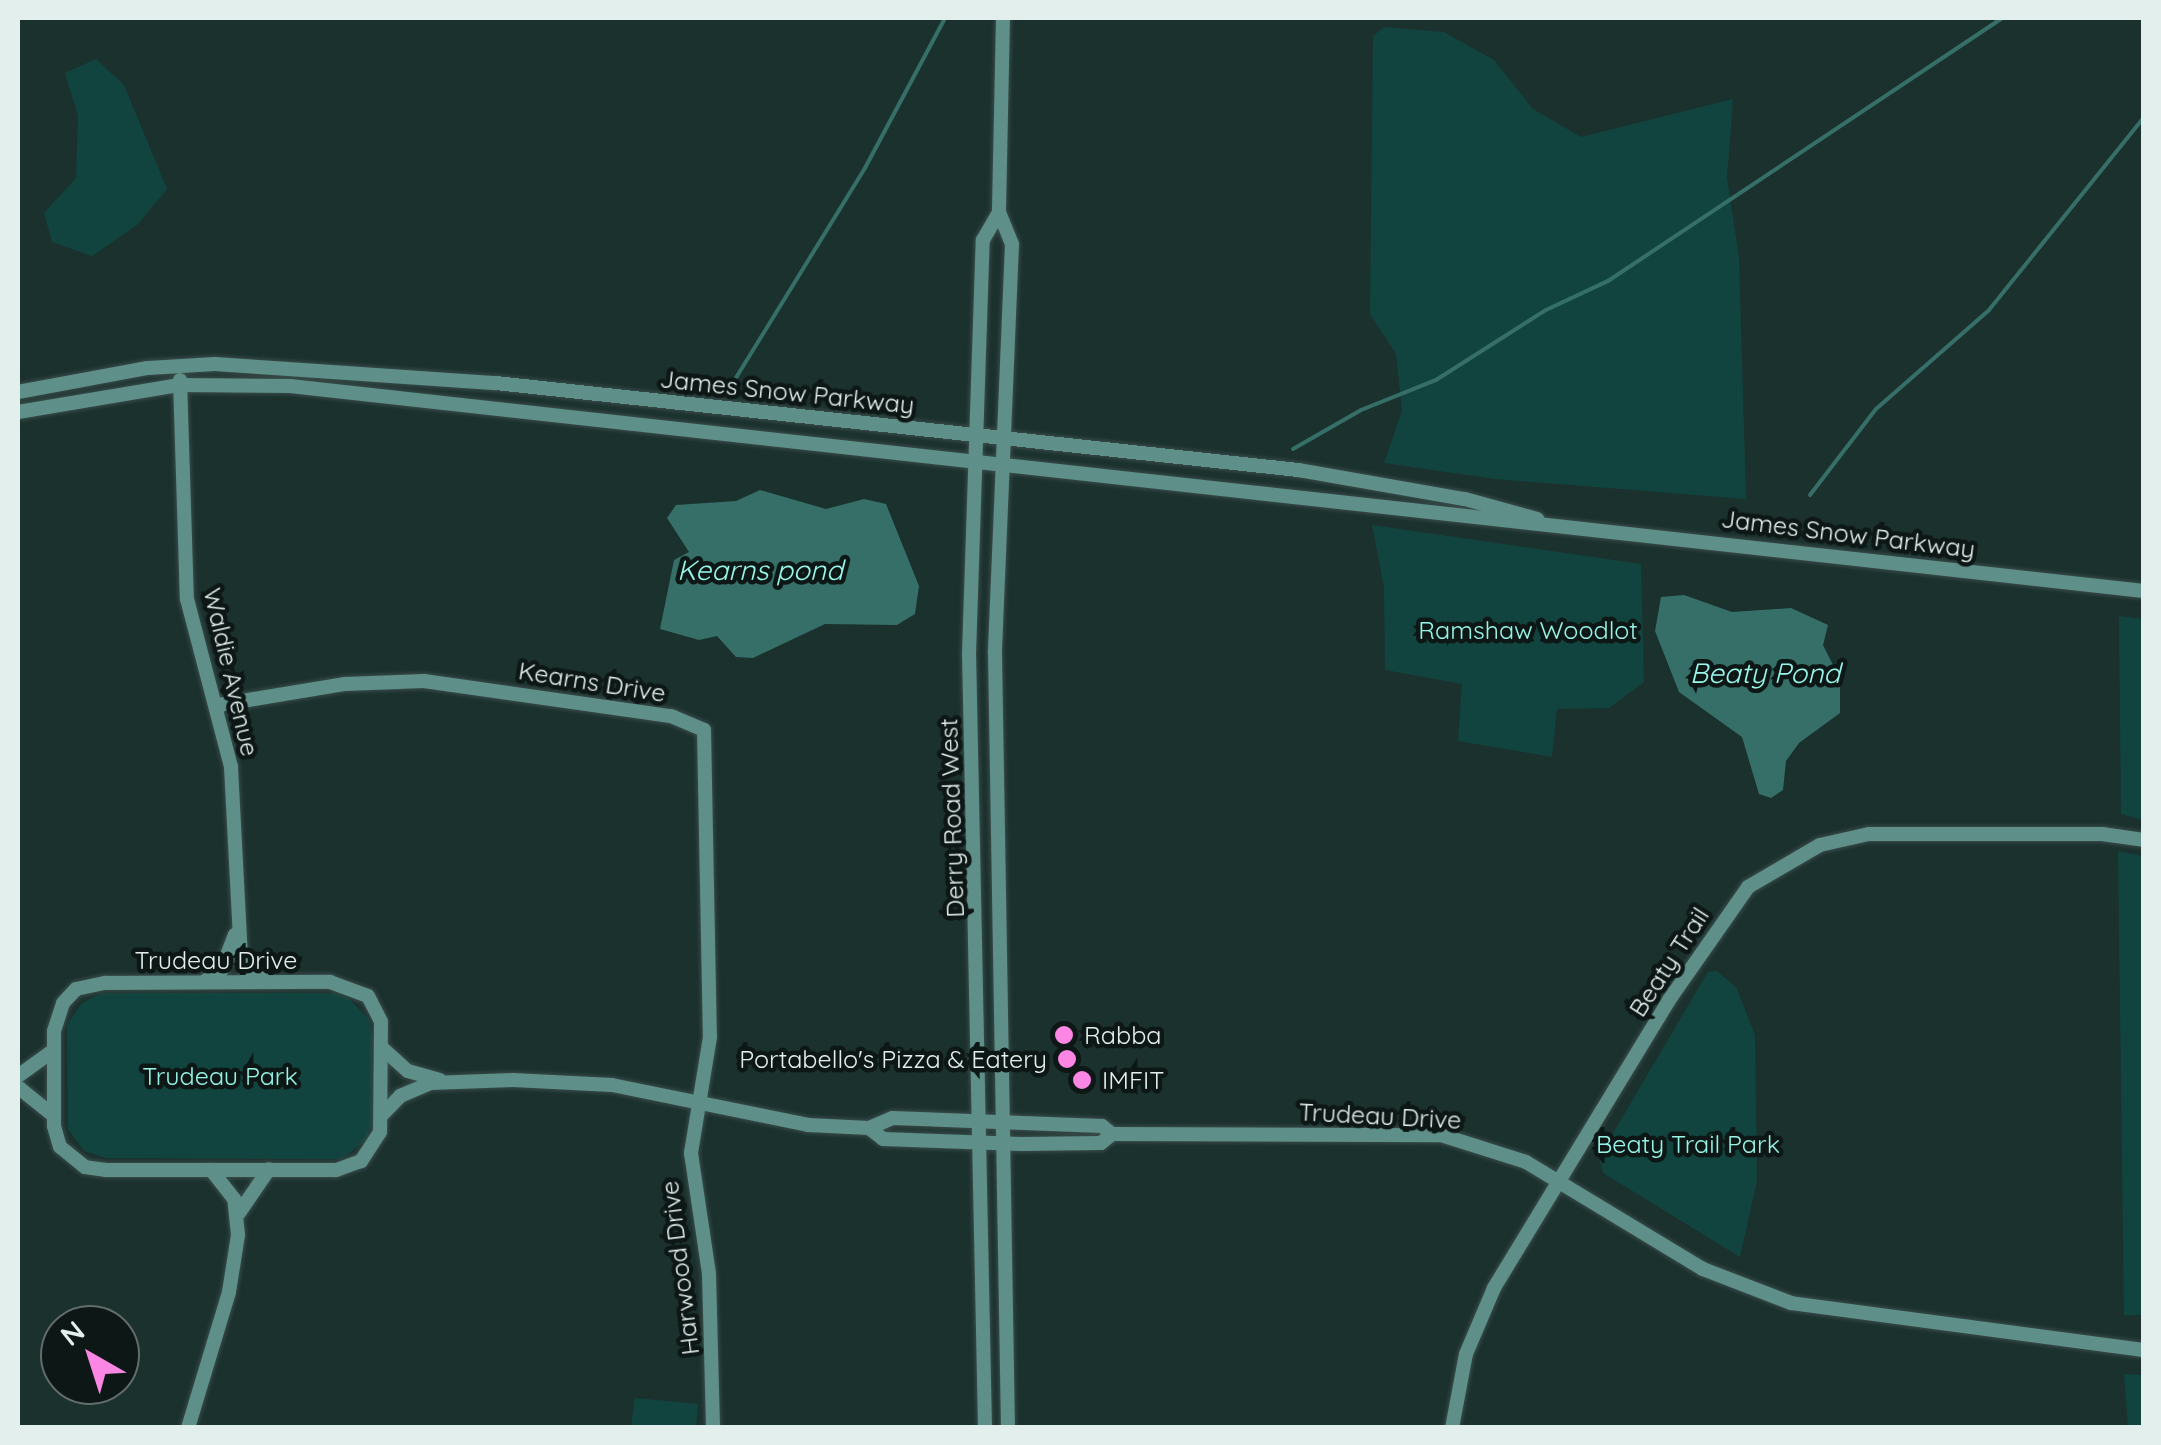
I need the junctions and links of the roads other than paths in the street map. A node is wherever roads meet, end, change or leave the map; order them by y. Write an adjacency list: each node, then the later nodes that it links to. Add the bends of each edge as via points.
1 (1003, 18): 2 (street, Derry Road West)
2 (999, 212): 7 (street, Derry Road West, via 982,240); 8 (street, Derry Road West, via 1012,244)
3 (180, 366): 4 (street, Waldie Avenue); 5 (street, James Snow Parkway); 7 (street, James Snow Parkway, via 243,364 496,384)
4 (180, 385): 6 (street, James Snow Parkway); 9 (street, James Snow Parkway, via 290,386); 13 (street, Waldie Avenue, via 187,599)
5 (18, 392)
6 (18, 412)
7 (974, 435): 8 (street, James Snow Parkway); 9 (street, Derry Road West)
8 (1002, 438): 10 (street, Derry Road West); 11 (street, James Snow Parkway, via 1298,470 1522,511)
9 (973, 460): 10 (street, James Snow Parkway); 26 (street, Derry Road West, via 969,654)
10 (1000, 463): 11 (street, James Snow Parkway); 27 (street, Derry Road West, via 996,654)
11 (1547, 524): 12 (street, James Snow Parkway)
12 (2144, 591)
13 (218, 705): 15 (street, Waldie Avenue, via 235,810); 23 (street, Kearns Drive, via 345,684 424,681 695,722 704,730 709,762 710,1037)
14 (2144, 840): 34 (street, Beaty Trail, via 2102,834 1869,834 1820,845 1776,866 1748,887 1694,959)
15 (237, 929): 16 (street, Waldie Avenue, via 221,971); 17 (street, Waldie Avenue, via 246,971)
16 (203, 982): 17 (street, Trudeau Drive); 19 (street, Trudeau Drive, via 85,985 58,1012)
17 (269, 982): 18 (street, Trudeau Drive, via 341,983 360,990 378,1012)
18 (381, 1047): 21 (street, Trudeau Drive, via 408,1071); 25 (street, Trudeau Drive)
19 (54, 1050): 20 (street); 24 (street, Trudeau Drive)
20 (18, 1076)
21 (442, 1080): 23 (street, Trudeau Drive, via 585,1082); 25 (street, Trudeau Drive, via 402,1094)
22 (18, 1087): 24 (street, Trudeau Drive)
23 (700, 1104): 28 (street, Trudeau Drive, via 808,1125); 38 (street, Harwood Drive, via 691,1164 709,1274)
24 (54, 1116): 32 (street, Trudeau Drive, via 60,1146 85,1167)
25 (381, 1116): 33 (street, Trudeau Drive, via 374,1149 353,1165)
26 (982, 1121): 27 (street, Trudeau Drive); 28 (street, Trudeau Drive, via 892,1118); 30 (street, Derry Road West)
27 (1006, 1122): 29 (street, Trudeau Drive, via 1102,1126); 31 (street, Derry Road West)
28 (868, 1128): 30 (street, Trudeau Drive, via 883,1140)
29 (1112, 1134): 31 (street, Trudeau Drive, via 1101,1143); 34 (street, Trudeau Drive, via 1441,1135 1486,1146)
30 (983, 1142): 31 (street, Trudeau Drive); 39 (street, Derry Road West)
31 (1006, 1143): 40 (street, Derry Road West)
32 (211, 1170): 33 (street, Trudeau Drive); 35 (street)
33 (269, 1170): 35 (street)
34 (1562, 1180): 36 (street, Trudeau Drive, via 1703,1270 1791,1303); 41 (street, Beaty Trail, via 1494,1288 1466,1354)
35 (238, 1213): 37 (street, via 228,1292)
36 (2144, 1350)
37 (188, 1428)
38 (714, 1428)
39 (985, 1428)
40 (1008, 1428)
41 (1452, 1428)

